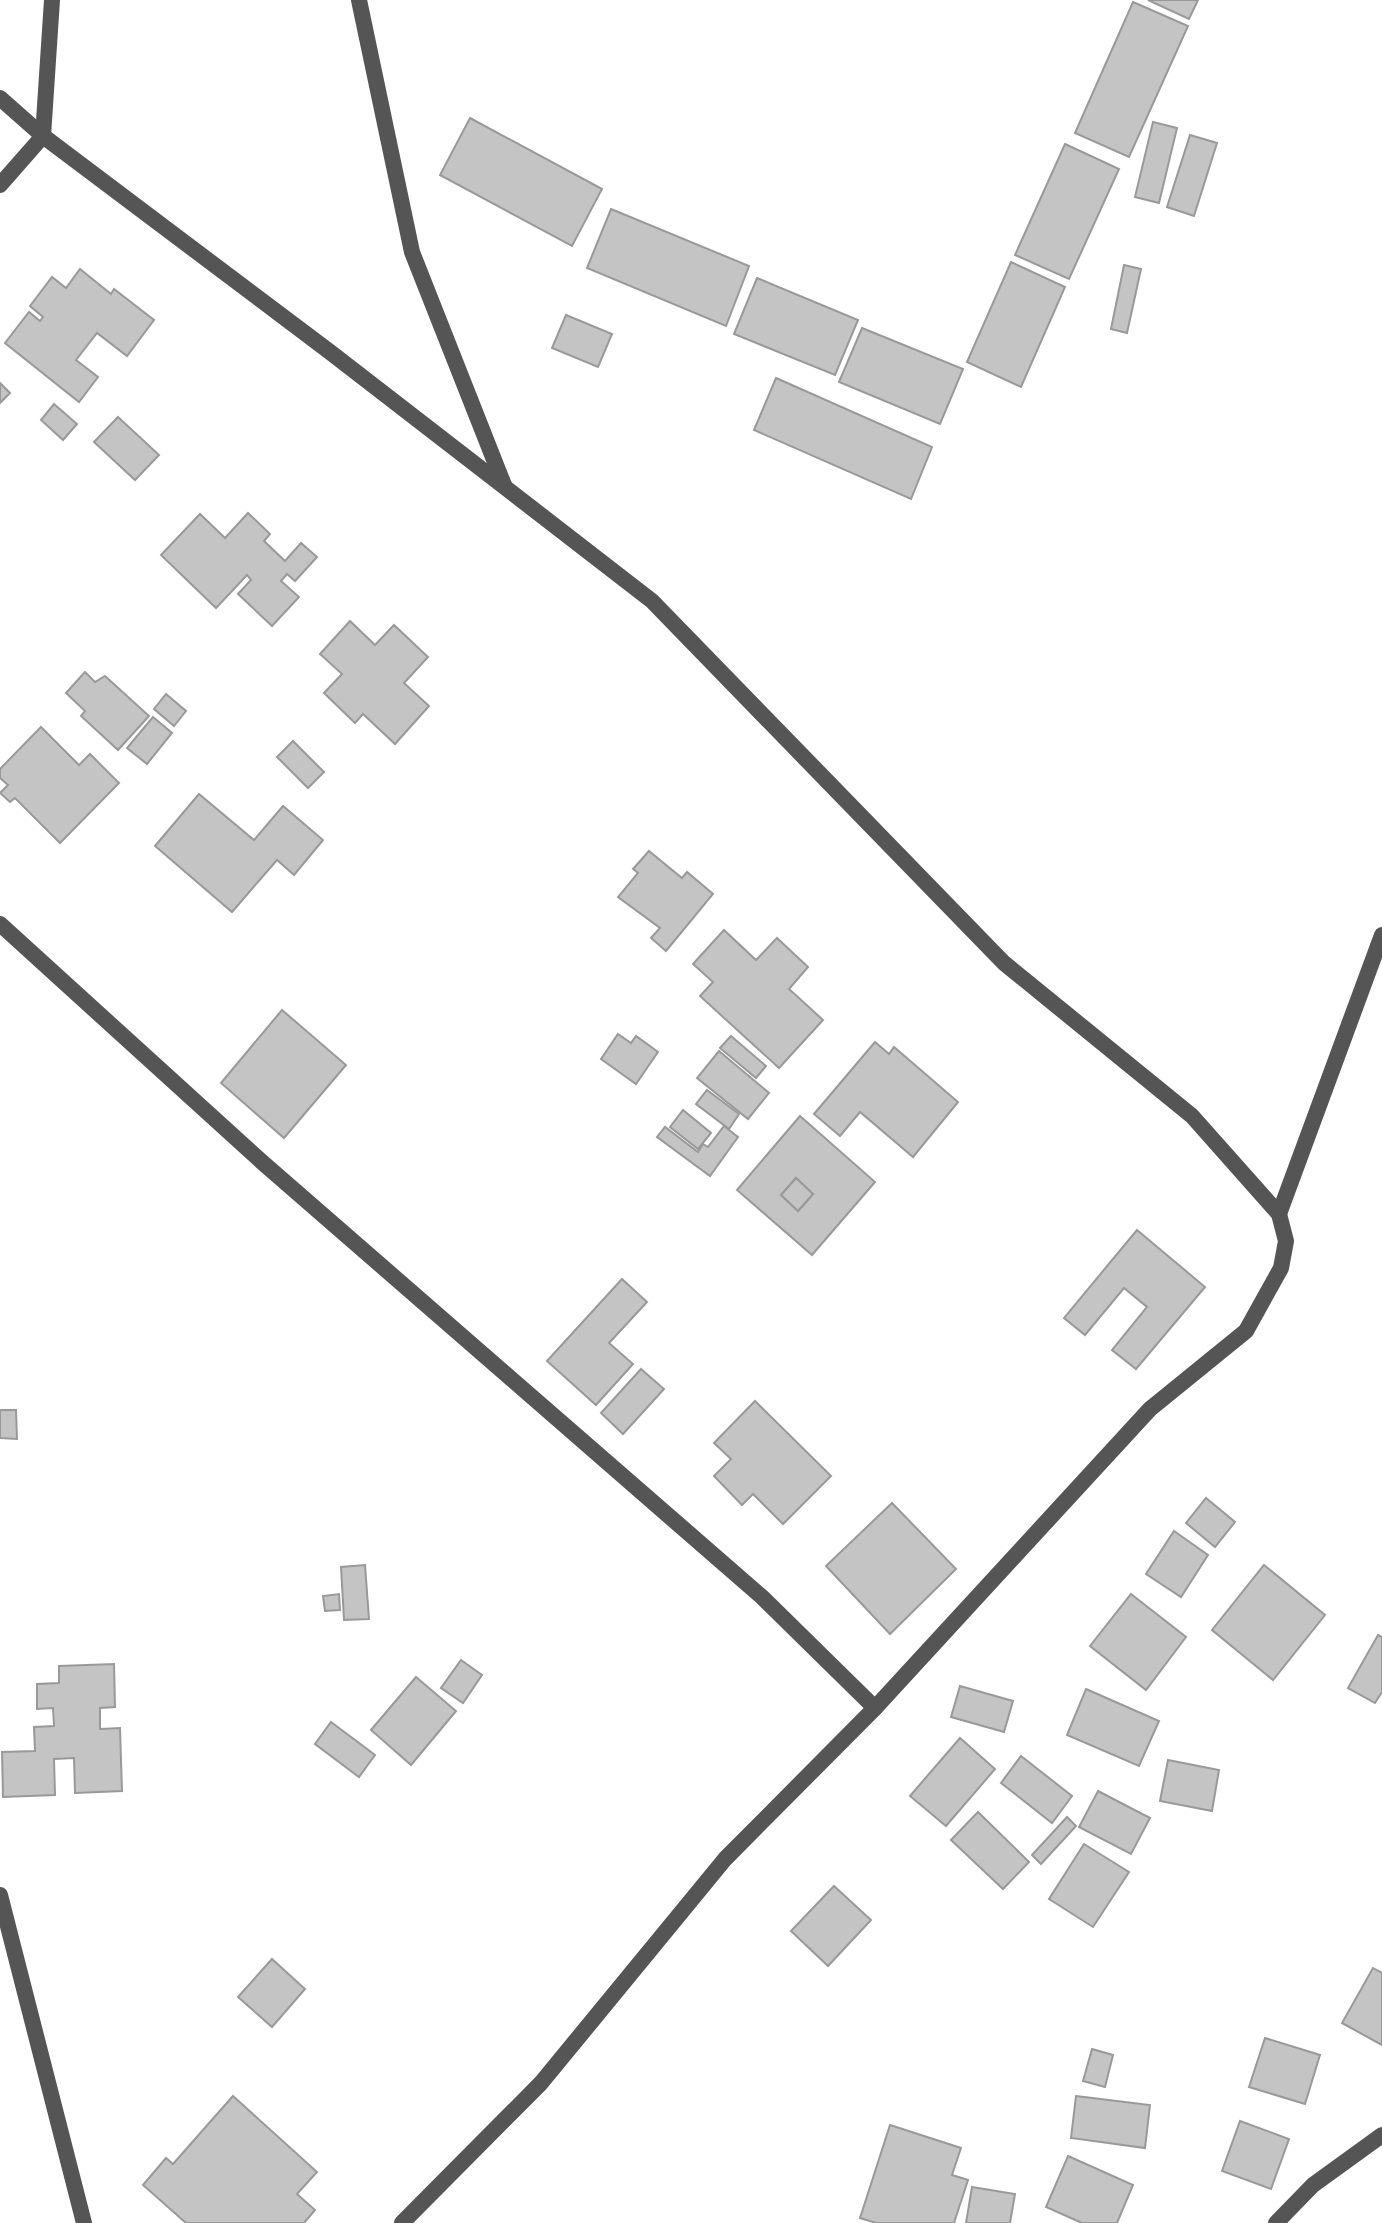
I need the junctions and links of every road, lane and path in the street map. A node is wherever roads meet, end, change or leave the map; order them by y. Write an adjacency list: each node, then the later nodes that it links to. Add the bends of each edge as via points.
1 (52, 0): 4 (street)
2 (359, 0): 6 (street, via 412,252)
3 (0, 98): 4 (street)
4 (43, 136): 5 (street); 6 (street)
5 (0, 185)
6 (504, 487): 9 (street, via 652,601 1004,963 1192,1116)
7 (0, 924): 10 (street, via 262,1162 762,1597)
8 (1382, 935): 9 (street)
9 (1279, 1214): 10 (street, via 1286,1241 1281,1268 1246,1331 1150,1409)
10 (875, 1708): 14 (street, via 725,1859 541,2083)
11 (0, 1895): 13 (street)
12 (1382, 2135): 15 (street, via 1313,2185)
13 (84, 2223)
14 (402, 2223)
15 (1276, 2223)

